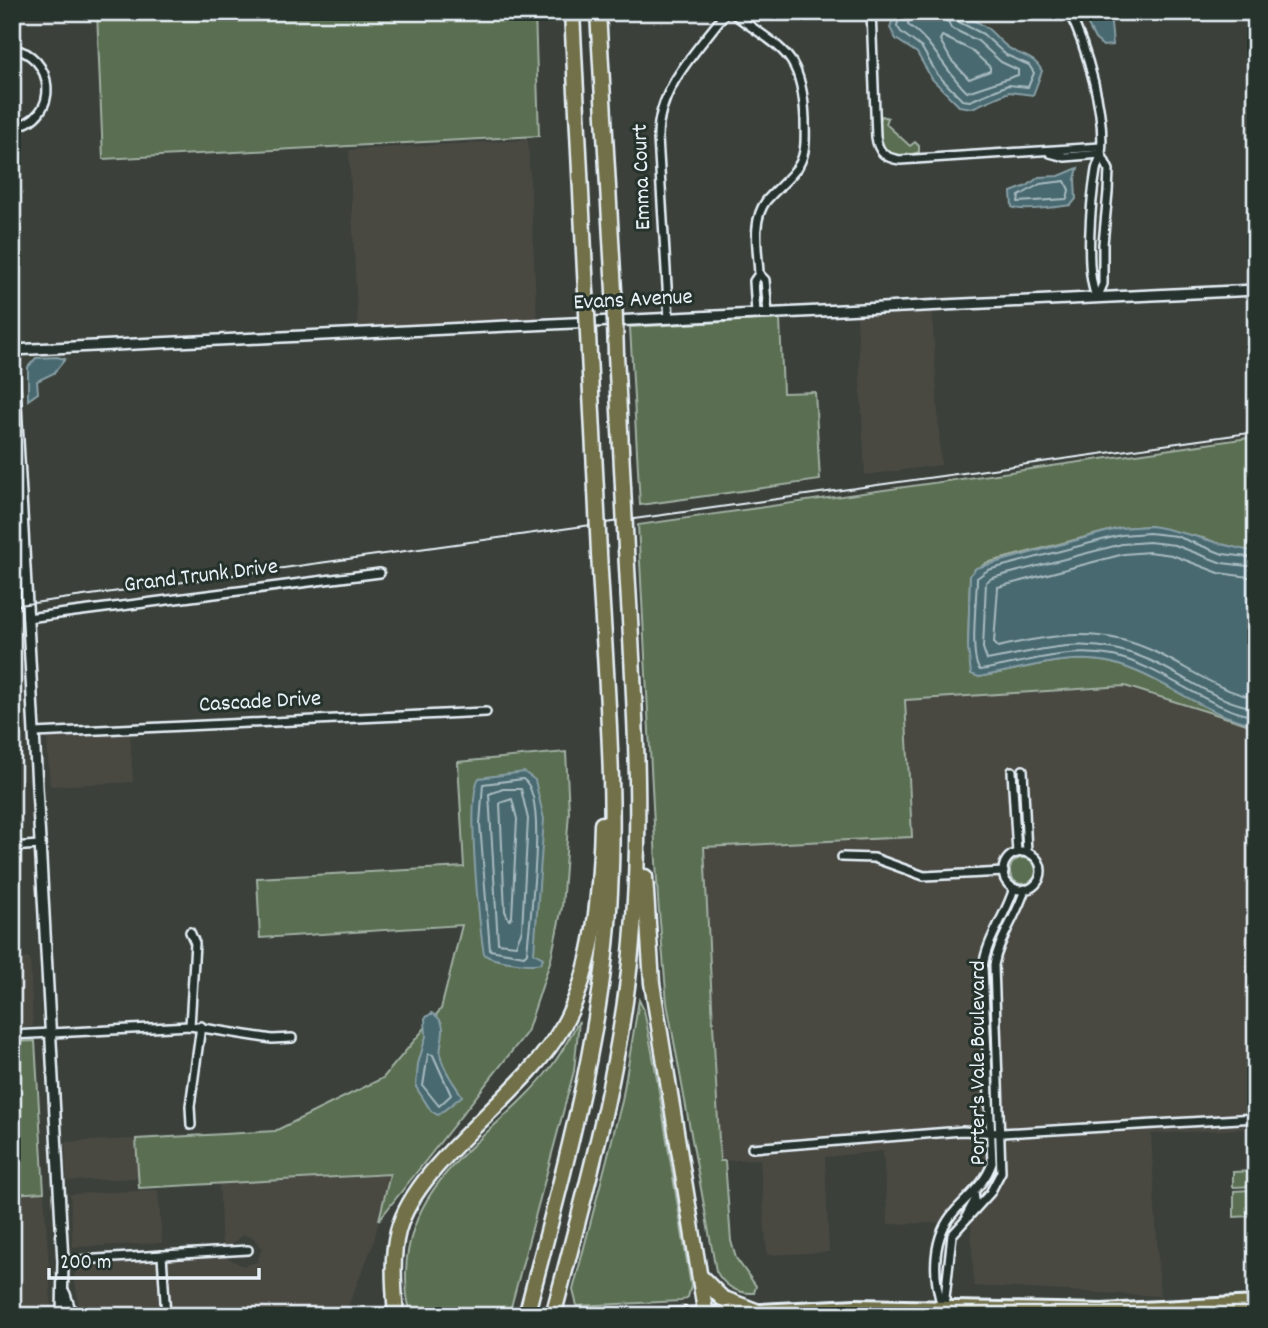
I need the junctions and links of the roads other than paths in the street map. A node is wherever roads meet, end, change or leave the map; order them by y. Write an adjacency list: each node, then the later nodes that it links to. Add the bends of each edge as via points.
1 (572, 12): 20 (highway, bridge)
2 (598, 12): 24 (highway, bridge)
3 (728, 12): 9 (street, via 793,61 804,88 803,156 761,209); 14 (street, Emma Court, via 670,88 660,112)
4 (871, 12): 8 (street, via 876,137 884,156 900,160 1043,151 1065,157)
5 (1069, 12): 8 (street, via 1093,87)
6 (12, 49): 7 (street, via 36,61 45,74 46,100 41,114 27,125)
7 (12, 127)
8 (1101, 151): 11 (street, via 1089,251 1090,285); 11 (street, via 1109,178 1103,284)
9 (759, 274): 12 (street, via 754,281); 13 (street, via 765,280)
10 (1256, 290): 11 (street, Evans Avenue)
11 (1097, 298): 13 (street, Evans Avenue)
12 (756, 313): 13 (street, Evans Avenue); 14 (street, Evans Avenue)
13 (768, 313)
14 (669, 319): 16 (street, Evans Avenue)
15 (12, 331): 16 (street)
16 (13, 350): 18 (street)
17 (380, 573): 18 (street, Grand Trunk Drive)
18 (27, 618): 21 (street)
19 (486, 712): 21 (street, Cascade Drive)
20 (608, 729): 60 (highway, via 597,900 589,959 579,991 551,1047 445,1160 407,1209 394,1251); 61 (highway, via 610,895 600,993 586,1075)
21 (35, 733): 25 (street)
22 (1023, 770): 28 (street)
23 (1012, 771): 27 (street)
24 (639, 822): 49 (highway, via 656,1008); 62 (highway, via 632,944 611,1088)
25 (39, 845): 26 (street); 36 (street)
26 (12, 846)
27 (1017, 853): 28 (street); 30 (street, via 1008,859)
28 (1027, 853): 32 (street, via 1037,859 1041,870 1037,883)
29 (842, 857): 30 (street, via 874,858 924,876)
30 (1004, 872): 31 (street)
31 (1014, 888): 32 (street); 41 (street, Porter's Vale Boulevard, via 989,942 983,967)
32 (1026, 889): 42 (street, Porter's Vale Boulevard, via 994,965)
33 (190, 932): 34 (street, via 195,943)
34 (190, 1026): 35 (street); 36 (street)
35 (201, 1026): 38 (street, via 272,1039); 40 (street)
36 (49, 1032): 37 (street); 48 (street)
37 (12, 1035)
38 (292, 1038)
39 (1256, 1118): 42 (street)
40 (191, 1125)
41 (992, 1133): 42 (street); 43 (street, via 962,1131); 44 (street, Porter's Vale Boulevard, via 992,1163)
42 (1002, 1133): 45 (street, Porter's Vale Boulevard, via 997,1182)
43 (752, 1148)
44 (974, 1192): 45 (street); 53 (street, Porter's Vale Boulevard, via 952,1214 939,1241 937,1291)
45 (964, 1222): 53 (street, Porter's Vale Boulevard, via 948,1247)
46 (248, 1250): 47 (street)
47 (162, 1255): 48 (street); 59 (street)
48 (63, 1261): 50 (street)
49 (702, 1278): 52 (highway, via 722,1298); 56 (highway)
50 (64, 1288): 57 (street); 58 (street)
51 (1256, 1303): 54 (main road)
52 (756, 1311): 53 (main road, via 856,1306); 56 (main road)
53 (943, 1312): 54 (main road)
54 (1181, 1312)
55 (1256, 1313): 64 (main road)
56 (706, 1315): 63 (main road)
57 (62, 1316)
58 (72, 1316)
59 (166, 1316)
60 (396, 1316)
61 (526, 1316)
62 (553, 1316)
63 (665, 1316)
64 (1227, 1316)

